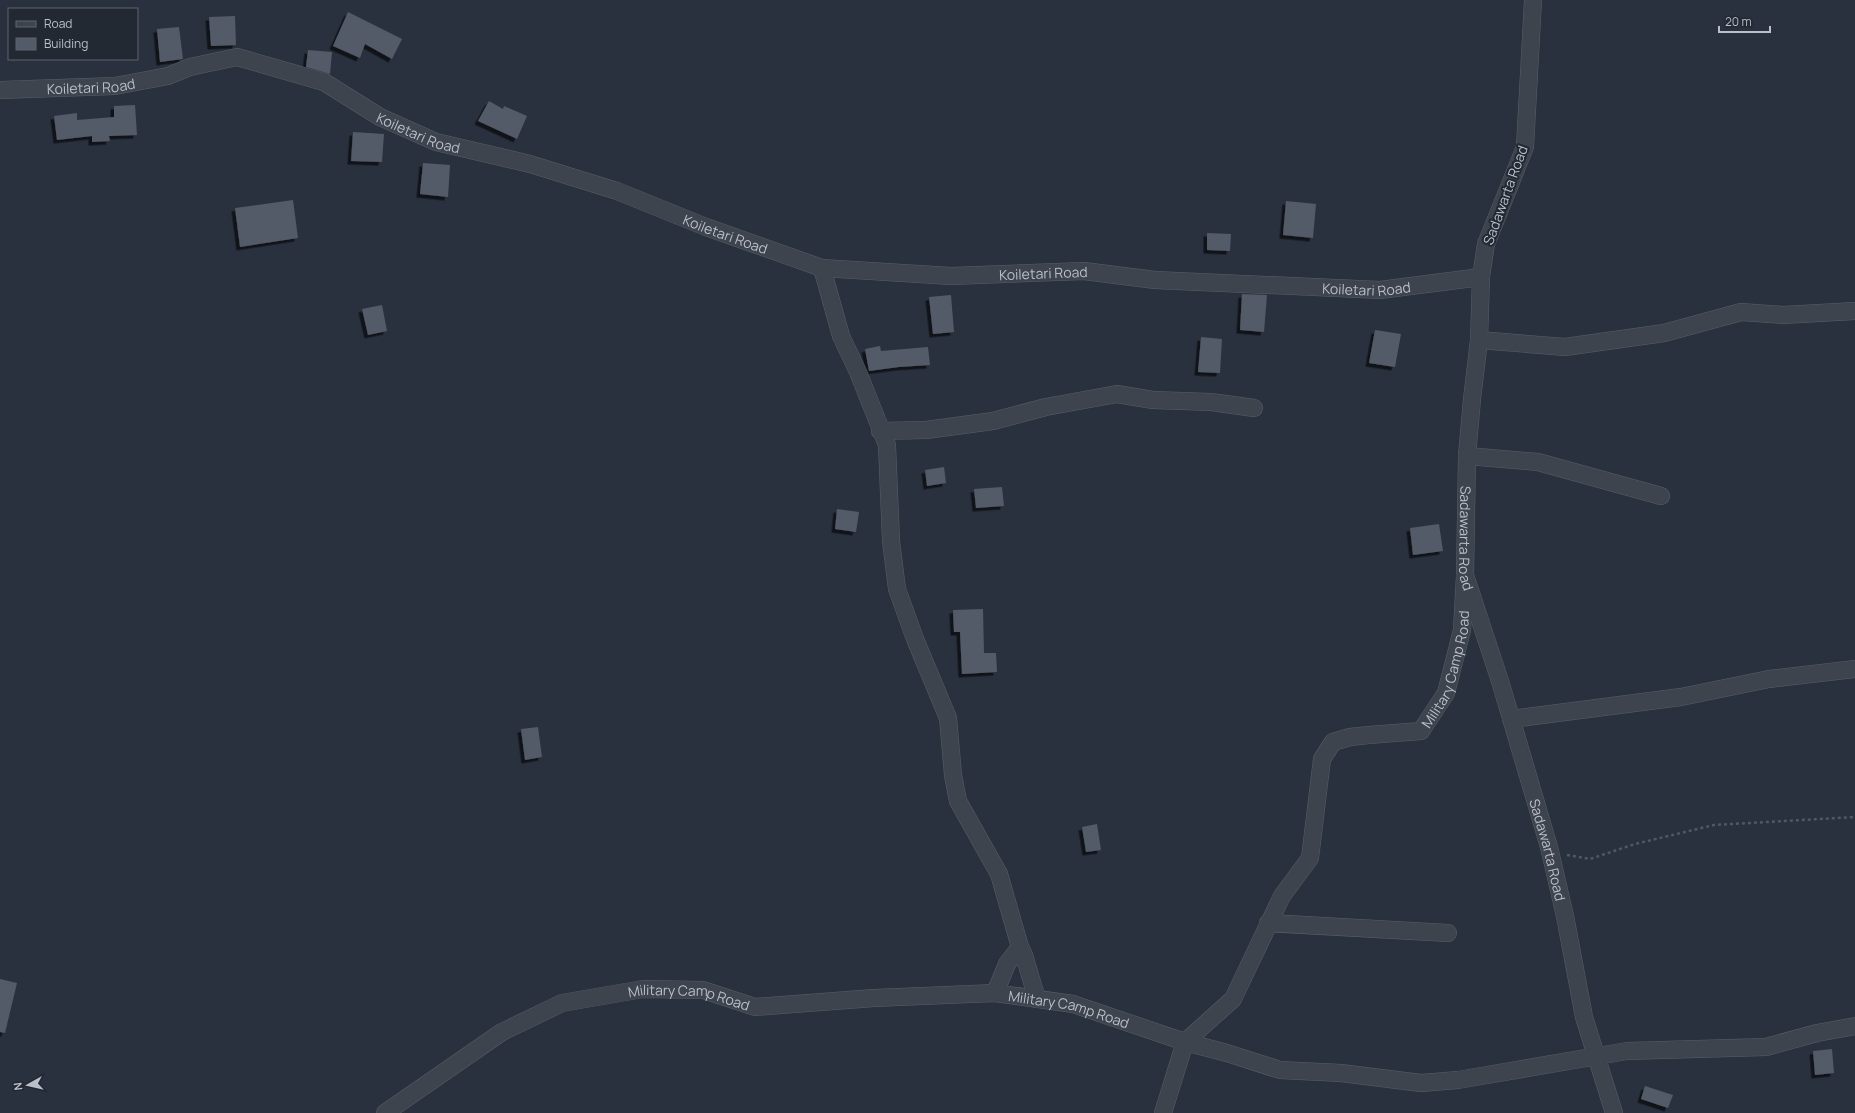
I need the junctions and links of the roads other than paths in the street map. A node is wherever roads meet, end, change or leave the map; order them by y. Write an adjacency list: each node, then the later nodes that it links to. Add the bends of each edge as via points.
1 (1533, 0): 4 (street, Sadawarta Road, via 1525,147 1486,244)
2 (0, 90): 3 (street, Koiletari Road, via 115,86 168,76 190,67 237,57 324,82 380,117 436,142 530,164 617,191 706,227)
3 (822, 268): 4 (street, Koiletari Road, via 951,276 1084,271 1155,280 1380,290); 8 (street, via 841,336 858,372)
4 (1481, 277): 6 (street, Sadawarta Road)
5 (1855, 311): 6 (street, via 1783,315 1741,312 1664,333 1565,347)
6 (1479, 340): 9 (street, Sadawarta Road)
7 (1254, 408): 8 (street, via 1211,402 1153,400 1117,394 993,421 926,430)
8 (880, 431): 16 (street, via 887,445 891,541 897,589 948,718 958,801 999,874)
9 (1467, 456): 10 (street, via 1538,462); 11 (street, Sadawarta Road)
10 (1661, 496)
11 (1465, 575): 13 (street, Sadawarta Road); 14 (street, Military Camp Road, via 1462,630 1446,694 1421,731 1369,734 1333,742 1322,759 1310,858 1282,896)
12 (1855, 669): 13 (street, via 1769,679 1681,697)
13 (1511, 719): 21 (street, Sadawarta Road, via 1549,848 1584,1017)
14 (1268, 923): 15 (street); 20 (street, Military Camp Road, via 1233,999)
15 (1448, 933)
16 (1020, 947): 17 (street, via 1007,964); 18 (street)
17 (995, 992): 18 (street, Military Camp Road); 22 (street, Military Camp Road, via 755,1007 703,990 643,990 562,1003 502,1032)
18 (1037, 999): 20 (street, Military Camp Road, via 1074,1004)
19 (1855, 1026): 21 (street, via 1766,1047 1628,1051)
20 (1186, 1042): 21 (street, via 1280,1070 1342,1073 1421,1083 1458,1080); 23 (street)
21 (1596, 1056): 24 (street, Sadawarta Road)
22 (385, 1113)
23 (1163, 1113)
24 (1614, 1113)

